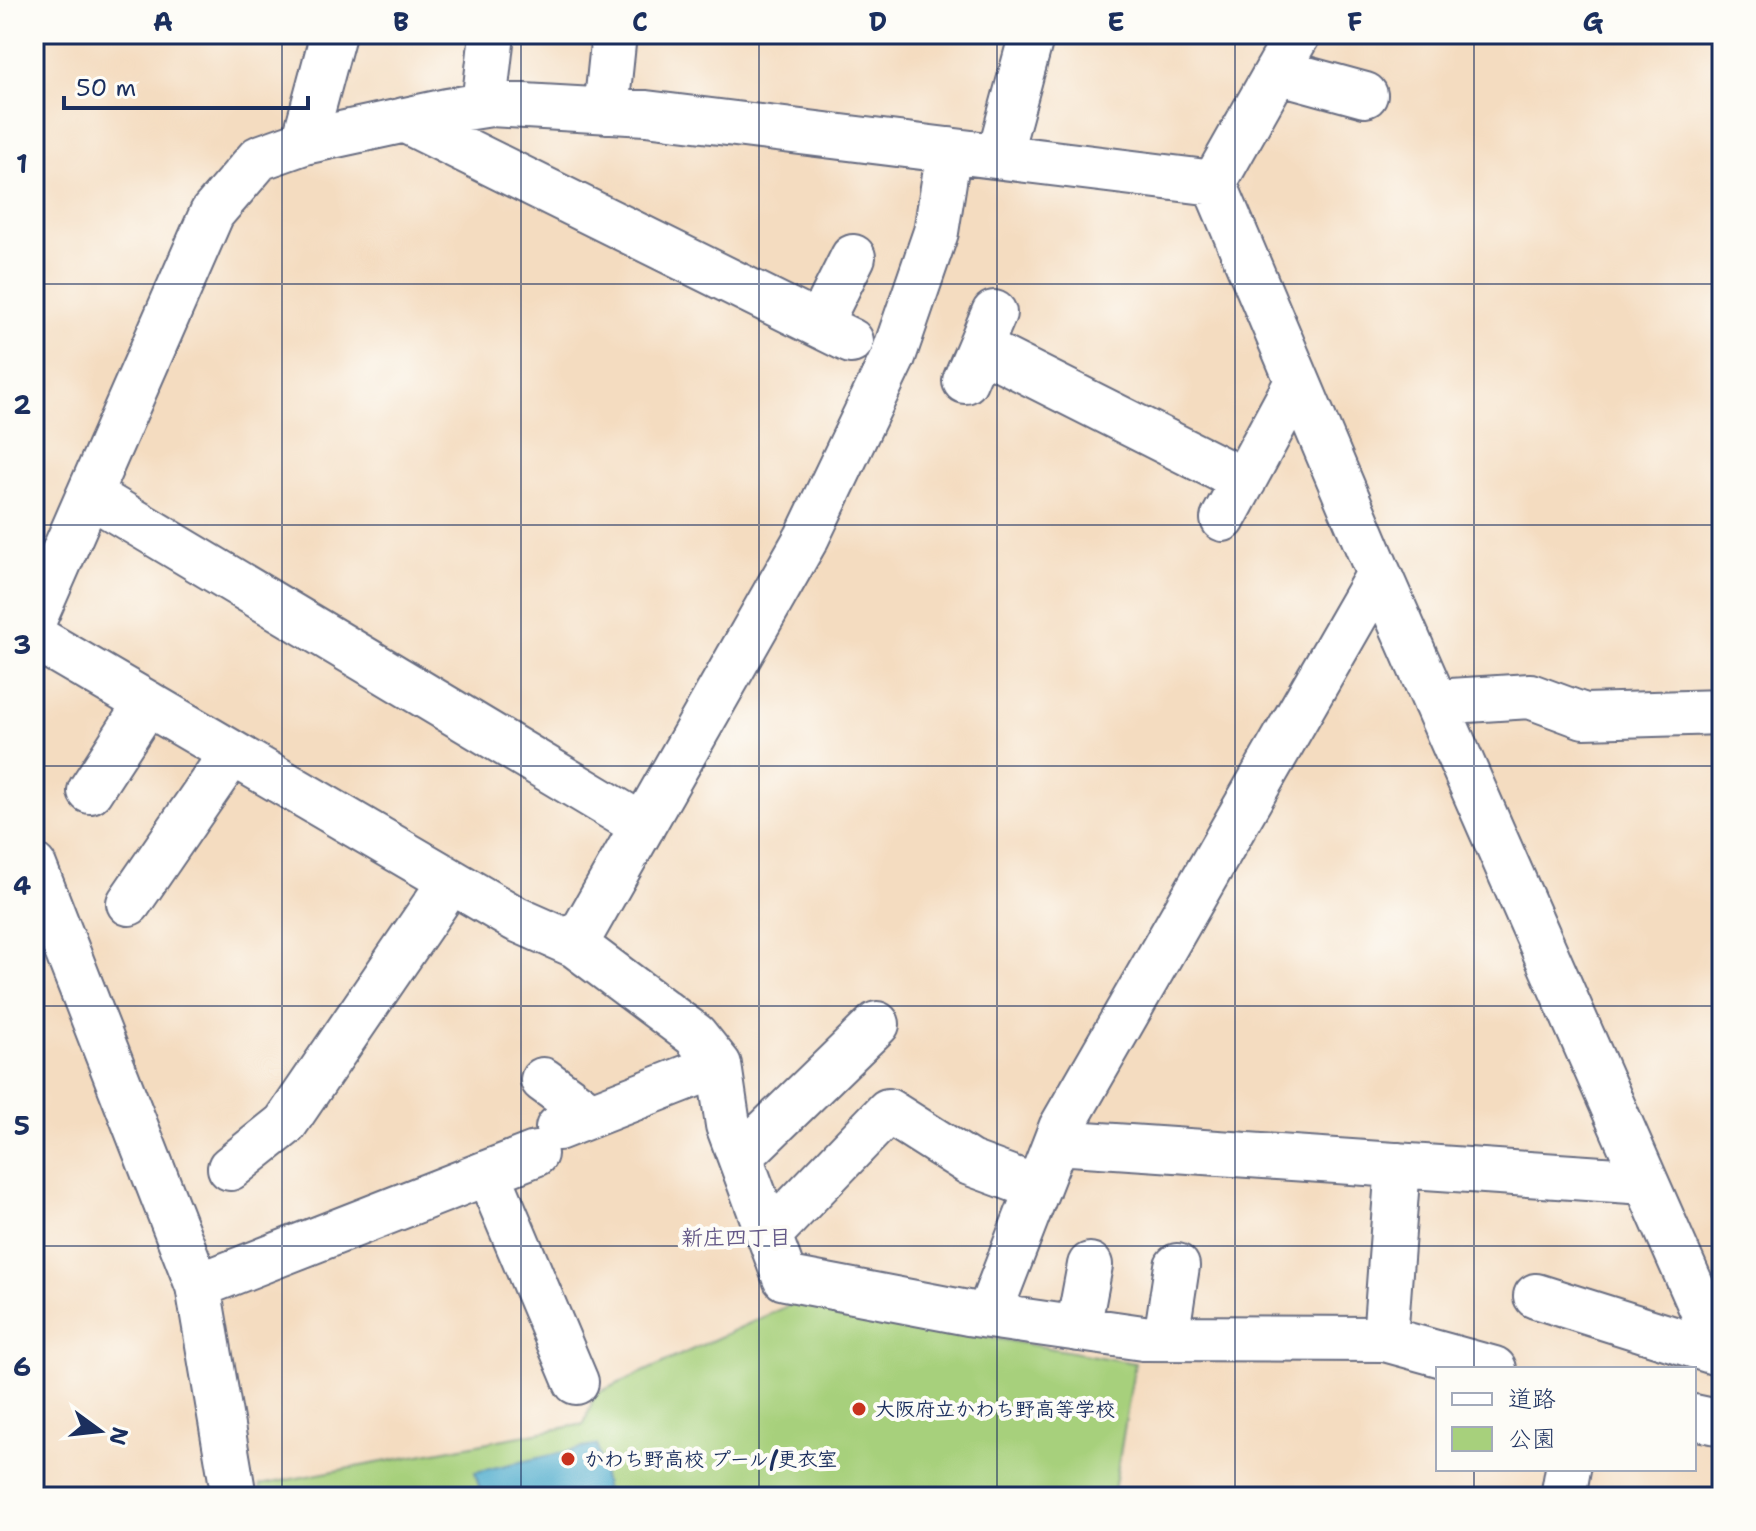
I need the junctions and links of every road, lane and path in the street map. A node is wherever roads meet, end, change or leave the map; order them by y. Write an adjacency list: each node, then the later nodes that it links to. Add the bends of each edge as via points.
1 (333, 34): 10 (street)
2 (492, 34): 7 (street)
3 (614, 34): 8 (street)
4 (1032, 34): 12 (street)
5 (1287, 52): 6 (street); 13 (street)
6 (1365, 95)
7 (484, 105): 8 (street); 9 (street)
8 (606, 111): 11 (street)
9 (404, 120): 10 (street); 14 (street, via 835,333)
10 (304, 142): 18 (street, via 259,158 212,213)
11 (949, 150): 12 (street); 28 (street, via 936,232 893,357 807,537)
12 (999, 156): 13 (street)
13 (1214, 183): 16 (street)
14 (853, 257)
15 (980, 347): 17 (street)
16 (1297, 382): 17 (street); 20 (street)
17 (1244, 481): 19 (street)
18 (90, 495): 21 (street); 28 (street)
19 (1223, 519)
20 (1379, 574): 23 (street); 37 (street)
21 (34, 620)
22 (34, 637): 24 (street)
23 (1435, 702): 25 (street, via 1530,696 1584,716); 42 (street)
24 (147, 703): 26 (street); 27 (street)
25 (1722, 712)
26 (232, 753): 30 (street); 31 (street)
27 (90, 791)
28 (643, 826): 32 (street)
29 (34, 866): 47 (street)
30 (451, 881): 32 (street); 40 (street, via 285,1124)
31 (129, 903)
32 (575, 945): 34 (street, via 695,1035)
33 (877, 1024): 38 (street)
34 (719, 1065): 36 (street); 38 (street, via 728,1125)
35 (543, 1080): 36 (street)
36 (561, 1132): 41 (street)
37 (1056, 1142): 39 (street); 43 (street)
38 (740, 1157): 44 (street)
39 (1398, 1165): 42 (street); 52 (street)
40 (230, 1168)
41 (488, 1173): 47 (street); 55 (street)
42 (1646, 1182): 53 (street)
43 (1038, 1188): 44 (street, via 970,1163 888,1111); 49 (street)
44 (769, 1235): 49 (street, via 785,1278)
45 (1090, 1265): 50 (street)
46 (1177, 1266): 51 (street)
47 (198, 1286): 59 (street)
48 (1536, 1296): 53 (street)
49 (988, 1316): 50 (street)
50 (1078, 1329): 51 (street)
51 (1166, 1338): 52 (street)
52 (1385, 1339): 54 (street)
53 (1722, 1354)
54 (1487, 1367)
55 (576, 1382)
56 (1696, 1417): 57 (street)
57 (1722, 1423)
58 (1568, 1471): 60 (street)
59 (234, 1497)
60 (1563, 1497)

